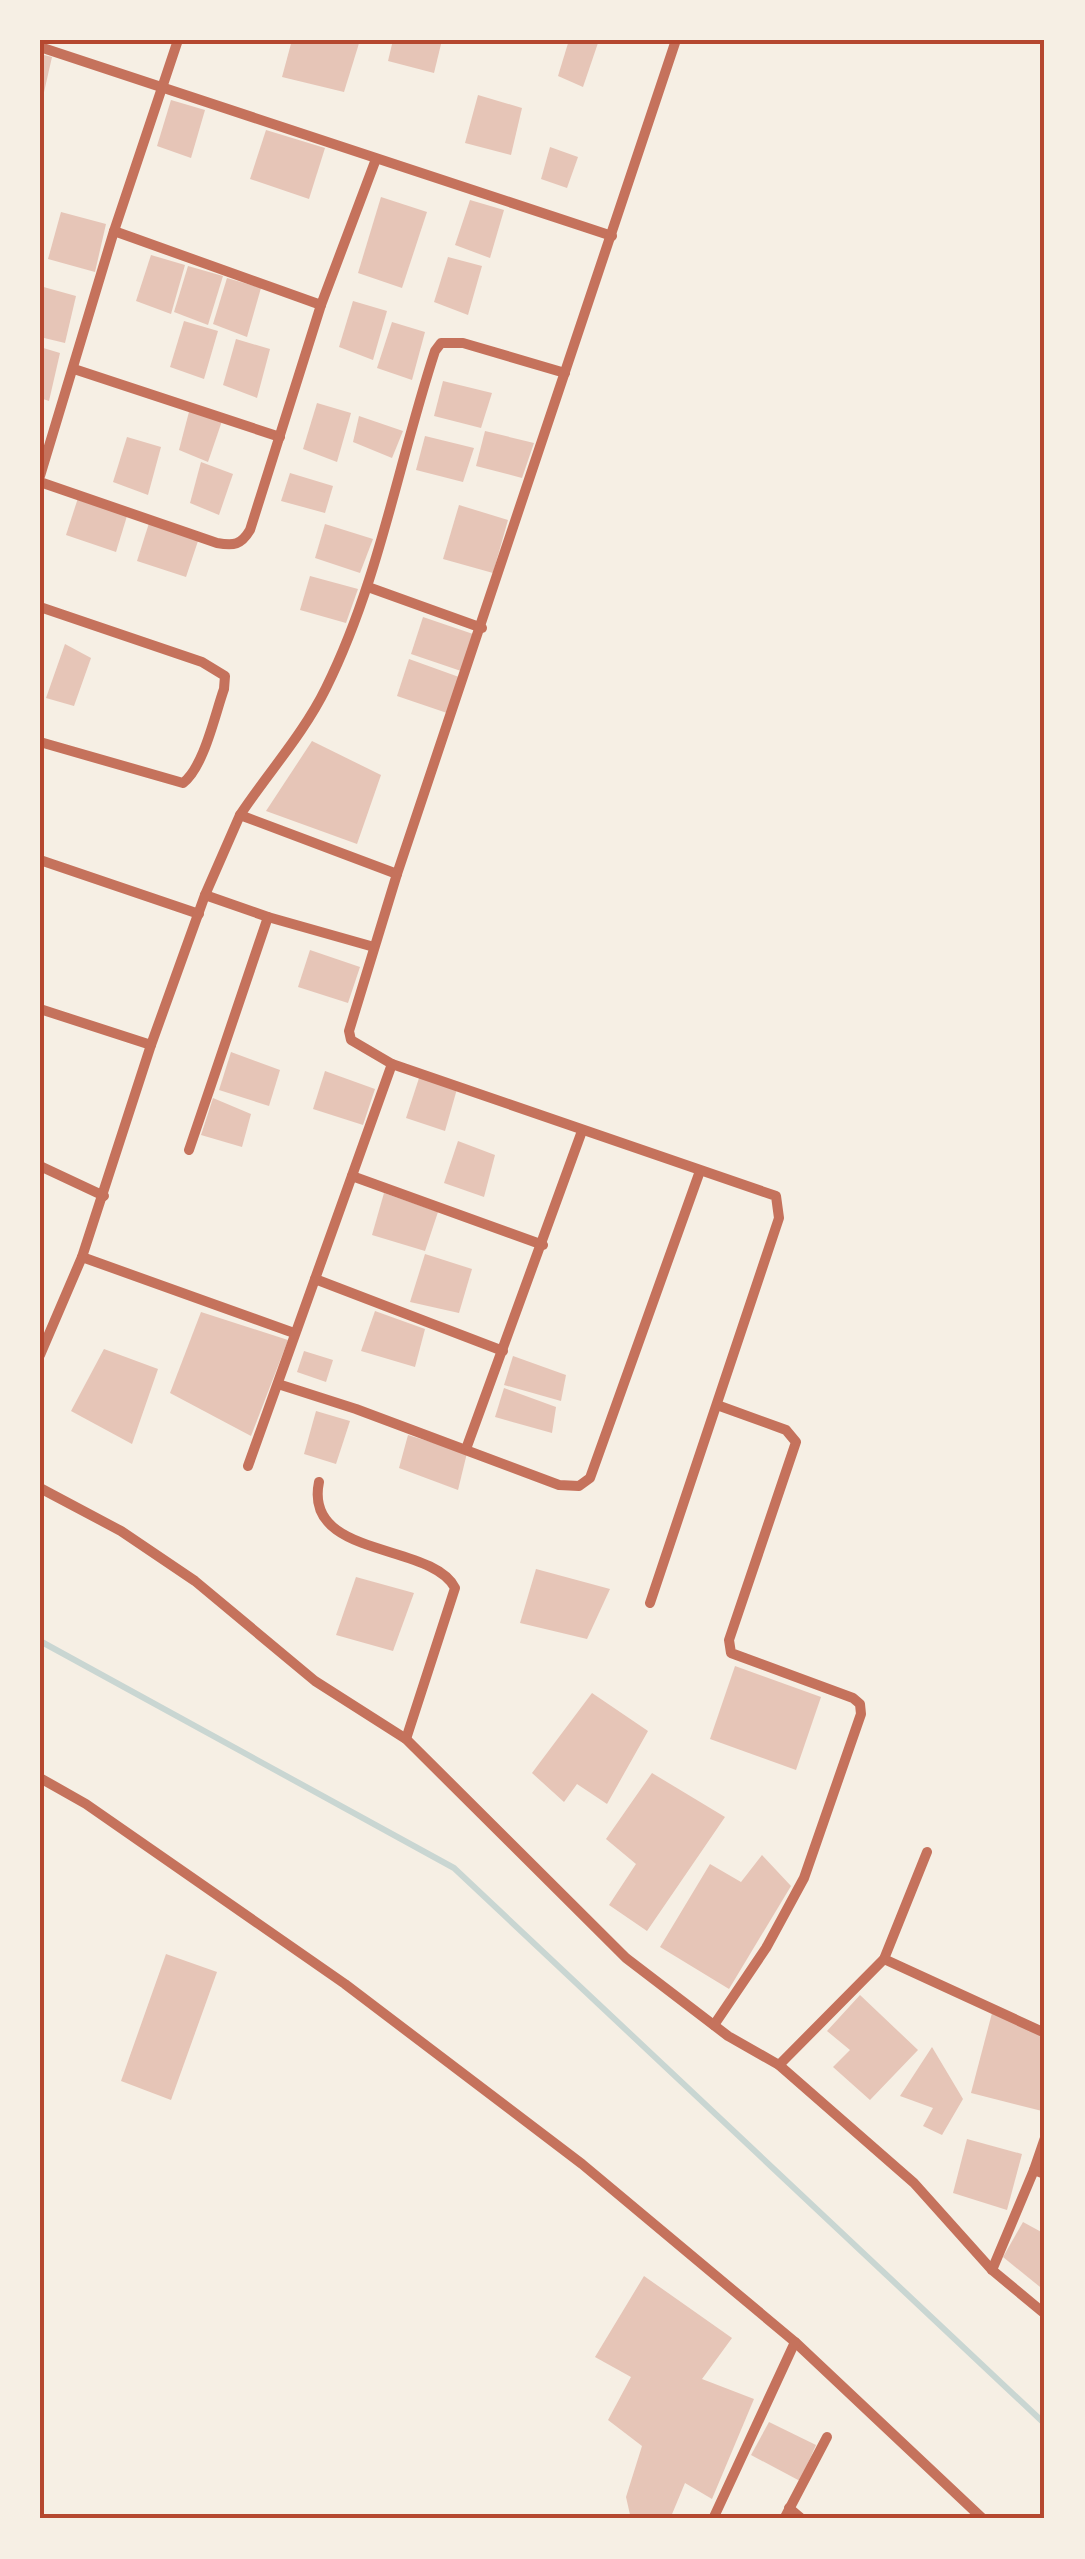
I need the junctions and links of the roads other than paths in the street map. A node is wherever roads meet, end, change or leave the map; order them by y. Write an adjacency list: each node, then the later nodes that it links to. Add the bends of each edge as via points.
1 (178, 40): 4 (street)
2 (676, 40): 7 (street)
3 (40, 47): 4 (street)
4 (162, 86): 5 (street); 6 (street)
5 (376, 159): 7 (street); 8 (street)
6 (114, 232): 8 (street); 9 (street)
7 (612, 236): 10 (street)
8 (322, 305): 11 (street)
9 (74, 369): 11 (street); 12 (street)
10 (565, 373): 13 (street, via 463,343 441,344); 15 (street)
11 (280, 438): 12 (street, via 250,530 232,546)
12 (40, 479)
13 (368, 587): 15 (street); 17 (street, via 324,692)
14 (40, 608): 16 (street, via 202,662 225,676 198,763 183,783)
15 (482, 628): 19 (street)
16 (40, 742)
17 (240, 815): 19 (street); 20 (street)
18 (40, 860): 21 (street)
19 (397, 874): 23 (street)
20 (205, 895): 21 (street); 22 (street)
21 (199, 914): 25 (street)
22 (268, 917): 23 (street); 28 (street)
23 (374, 947): 26 (street, via 349,1031 351,1040)
24 (40, 1010): 25 (street)
25 (151, 1045): 32 (street)
26 (392, 1064): 27 (street); 31 (street)
27 (582, 1131): 30 (street); 33 (street)
28 (189, 1150)
29 (40, 1166): 32 (street)
30 (700, 1171): 40 (street, via 776,1196 780,1209); 41 (street, via 590,1478 579,1486 560,1485)
31 (352, 1176): 33 (street); 35 (street)
32 (104, 1196): 34 (street)
33 (543, 1245): 37 (street)
34 (82, 1257): 36 (street); 38 (street)
35 (315, 1279): 36 (street); 37 (street)
36 (294, 1334): 39 (street)
37 (503, 1351): 41 (street)
38 (40, 1355)
39 (278, 1384): 41 (street); 42 (street)
40 (717, 1405): 45 (street); 50 (street, via 786,1430 796,1442 730,1640 732,1653 853,1698 861,1714 804,1878)
41 (466, 1449)
42 (248, 1466)
43 (319, 1482): 46 (street, via 315,1500 328,1524 438,1572 455,1588)
44 (40, 1488): 46 (street, via 121,1530 315,1681)
45 (650, 1602)
46 (406, 1739): 50 (street, via 626,1958)
47 (40, 1778): 57 (street, via 360,1996 582,2164)
48 (928, 1852): 49 (street)
49 (884, 1959): 51 (street); 52 (street)
50 (714, 2024): 52 (street)
51 (1045, 2033)
52 (779, 2064): 55 (street, via 914,2183)
53 (1045, 2138): 54 (street)
54 (1039, 2172): 55 (street)
55 (992, 2270): 56 (street)
56 (1045, 2314)
57 (795, 2342): 60 (street); 62 (street)
58 (827, 2437): 59 (street)
59 (787, 2514): 61 (street)
60 (713, 2519)
61 (802, 2519)
62 (983, 2519)

